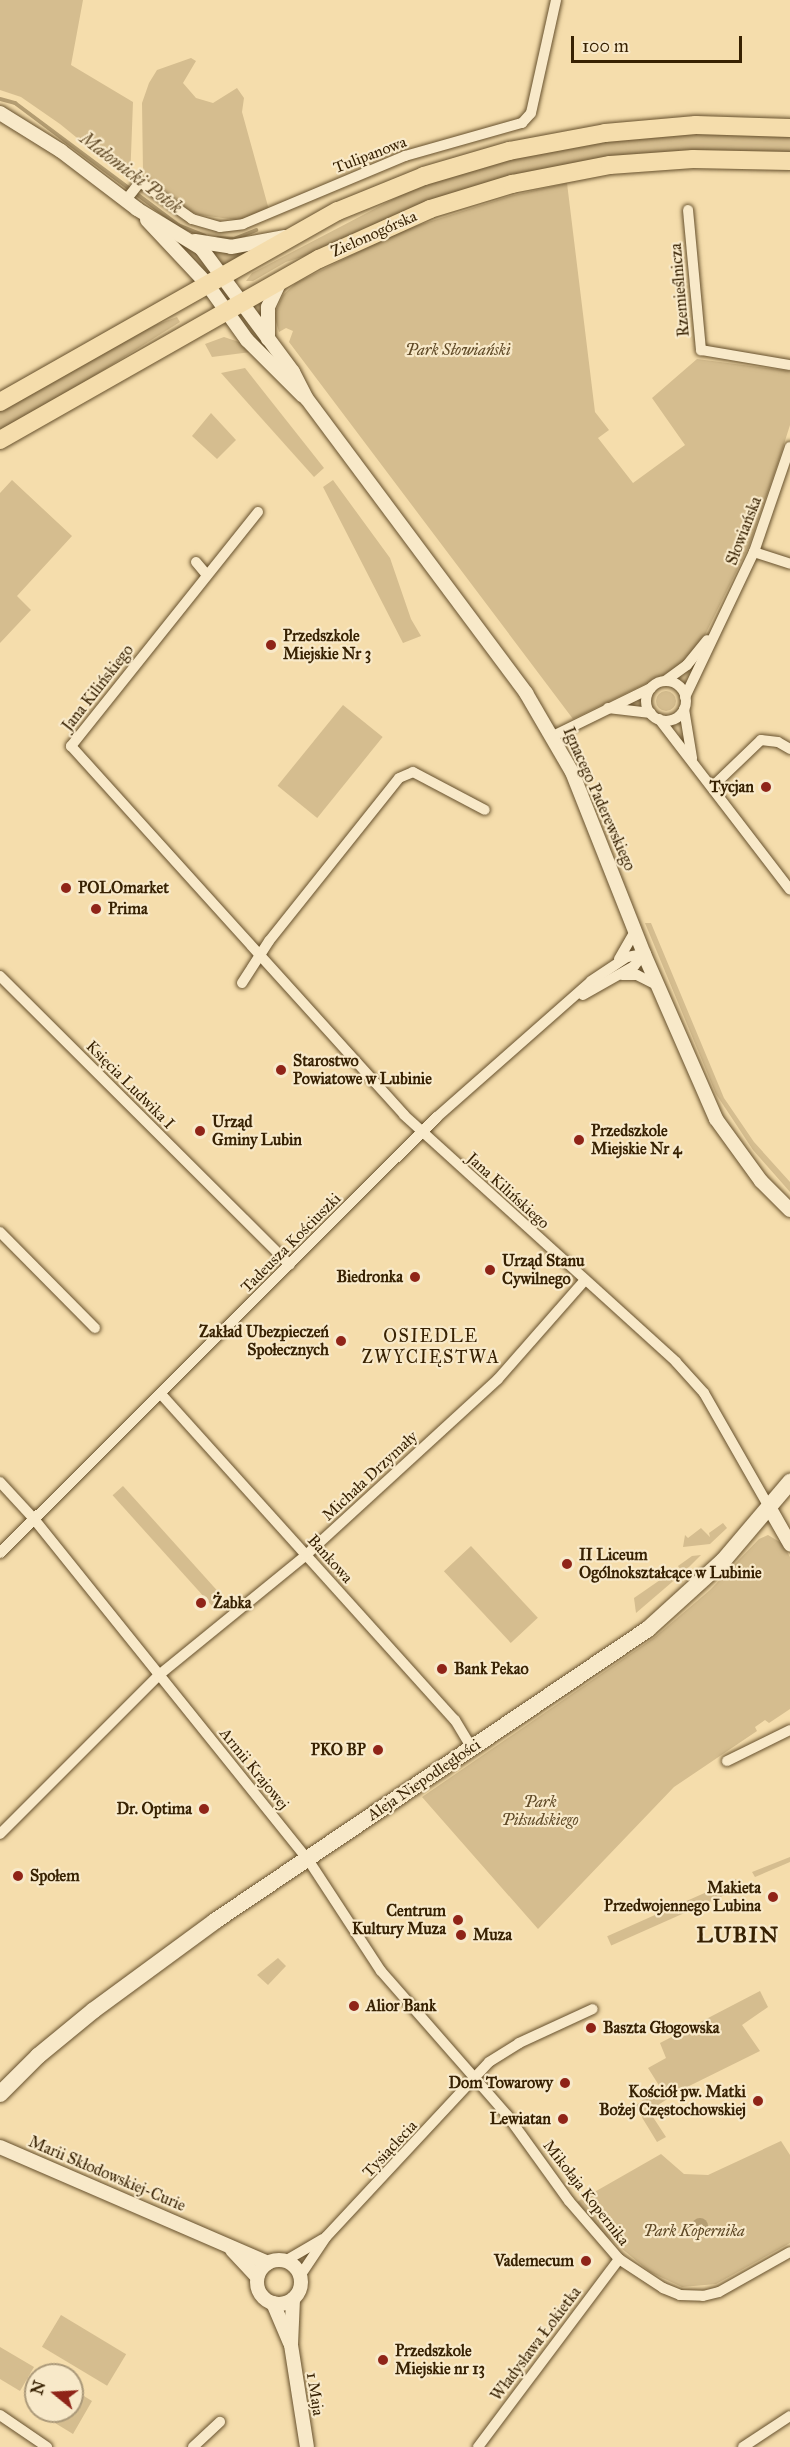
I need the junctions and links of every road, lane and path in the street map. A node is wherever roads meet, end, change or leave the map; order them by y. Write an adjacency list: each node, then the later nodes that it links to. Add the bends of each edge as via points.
1 (556, 0): 5 (street, Tulipanowa, via 531,113 522,123 405,156 254,222 233,226 220,227 192,219 140,182)
2 (0, 112): 5 (street)
3 (790, 128): 7 (main road, Zielonogórska, via 661,127 523,148 379,192)
4 (790, 161): 9 (main road, Zielonogórska, via 659,160 536,178 405,219)
5 (133, 197): 8 (street); 10 (street)
6 (688, 210): 13 (street, Rzemieślnicza, via 701,350)
7 (293, 236): 8 (street, via 231,247); 10 (main road, Zielonogórska)
8 (192, 241): 10 (street)
9 (281, 279): 11 (main road, Zielonogórska); 12 (street, via 268,307)
10 (214, 280): 11 (street); 15 (main road, Zielonogórska)
11 (233, 307): 12 (street); 14 (street, via 284,381); 16 (main road, Zielonogórska)
12 (268, 339): 14 (street, via 295,375)
13 (790, 364)
14 (307, 399): 30 (street, Ignacego Paderewskiego, via 526,693)
15 (0, 402)
16 (0, 440)
17 (790, 447): 19 (street, Słowiańska)
18 (258, 512): 22 (street, Jana Kilińskiego)
19 (754, 552): 21 (street); 23 (street, Słowiańska)
20 (196, 562): 22 (street)
21 (790, 564)
22 (207, 575): 38 (street, Jana Kilińskiego, via 71,746)
23 (719, 623): 24 (street, via 697,655); 26 (street)
24 (665, 681): 25 (street); 26 (street, via 677,685)
25 (651, 688): 27 (street); 29 (street, via 646,698)
26 (686, 697): 28 (street)
27 (607, 708): 29 (street); 30 (street)
28 (684, 709): 29 (street, via 676,718); 32 (street)
29 (655, 716): 32 (street)
30 (553, 736): 36 (street, Ignacego Paderewskiego)
31 (790, 749): 33 (street, via 778,742 761,740)
32 (693, 761): 33 (street)
33 (712, 787): 35 (street)
34 (485, 810): 38 (street, via 413,772 399,778)
35 (790, 890)
36 (636, 929): 37 (street, Ignacego Paderewskiego); 39 (street, Tadeusza Kościuszki, via 625,953)
37 (644, 954): 39 (street, Tadeusza Kościuszki, via 627,957); 40 (street); 43 (street, Ignacego Paderewskiego)
38 (260, 958): 42 (street); 45 (street, Jana Kilińskiego)
39 (612, 966): 44 (street, Tadeusza Kościuszki)
40 (622, 975): 43 (street, via 637,975); 44 (street)
41 (0, 976): 48 (street, Księcia Ludwika I)
42 (242, 983)
43 (659, 986): 46 (street, Ignacego Paderewskiego, via 716,1119 761,1181)
44 (573, 1002): 45 (street, Tadeusza Kościuszki)
45 (422, 1132): 48 (street, Tadeusza Kościuszki); 49 (street, Jana Kilińskiego)
46 (790, 1210)
47 (0, 1232): 50 (street)
48 (290, 1265): 51 (street, Tadeusza Kościuszki)
49 (584, 1281): 54 (street, Jana Kilińskiego, via 676,1362 704,1393); 58 (street, Michała Drzymały, via 498,1379)
50 (95, 1328)
51 (161, 1394): 55 (street, Tadeusza Kościuszki); 58 (street, Bankowa)
52 (0, 1482): 55 (street, Armii Krajowej)
53 (790, 1482): 54 (main road, Aleja Niepodległości)
54 (769, 1507): 56 (street); 61 (main road, Aleja Niepodległości, via 723,1562 676,1607 624,1647)
55 (34, 1519): 57 (street, Tadeusza Kościuszki); 59 (street, Armii Krajowej)
56 (790, 1544)
57 (0, 1553)
58 (306, 1555): 59 (street, Michała Drzymały); 61 (street, Bankowa, via 455,1720)
59 (159, 1675): 63 (street, Michała Drzymały); 64 (street, Armii Krajowej)
60 (790, 1730): 62 (street)
61 (472, 1748): 64 (main road, Aleja Niepodległości)
62 (727, 1761)
63 (0, 1834)
64 (307, 1858): 66 (main road, Aleja Niepodległości, via 107,1999); 68 (street, Armii Krajowej, via 376,1964)
65 (593, 2010): 68 (street, Tysiąclecia, via 519,2043 489,2062)
66 (38, 2055): 67 (main road, Aleja Niepodległości); 69 (main road, Aleja Niepodległości)
67 (0, 2080)
68 (475, 2081): 71 (street, Tysiąclecia); 74 (street, Mikołaja Kopernika, via 507,2115 569,2201)
69 (0, 2094)
70 (0, 2147): 72 (street, Marii Skłodowskiej-Curie)
71 (326, 2237): 75 (street); 77 (street)
72 (227, 2244): 76 (street, Marii Skłodowskiej-Curie); 78 (street)
73 (790, 2252): 74 (street, Mikołaja Kopernika, via 720,2292 703,2296 680,2295 663,2288)
74 (619, 2259): 88 (street, Władysława Łokietka)
75 (285, 2261): 76 (street); 77 (street)
76 (268, 2263): 78 (street)
77 (300, 2276): 79 (street, via 300,2288)
78 (257, 2277): 80 (street, via 258,2290)
79 (293, 2299): 80 (street); 81 (street)
80 (273, 2303): 81 (street)
81 (291, 2345): 87 (street, 1 Maja)
82 (0, 2415): 85 (street)
83 (790, 2416): 89 (street)
84 (220, 2422): 86 (street)
85 (47, 2447)
86 (193, 2447)
87 (307, 2447)
88 (478, 2447)
89 (743, 2447)

